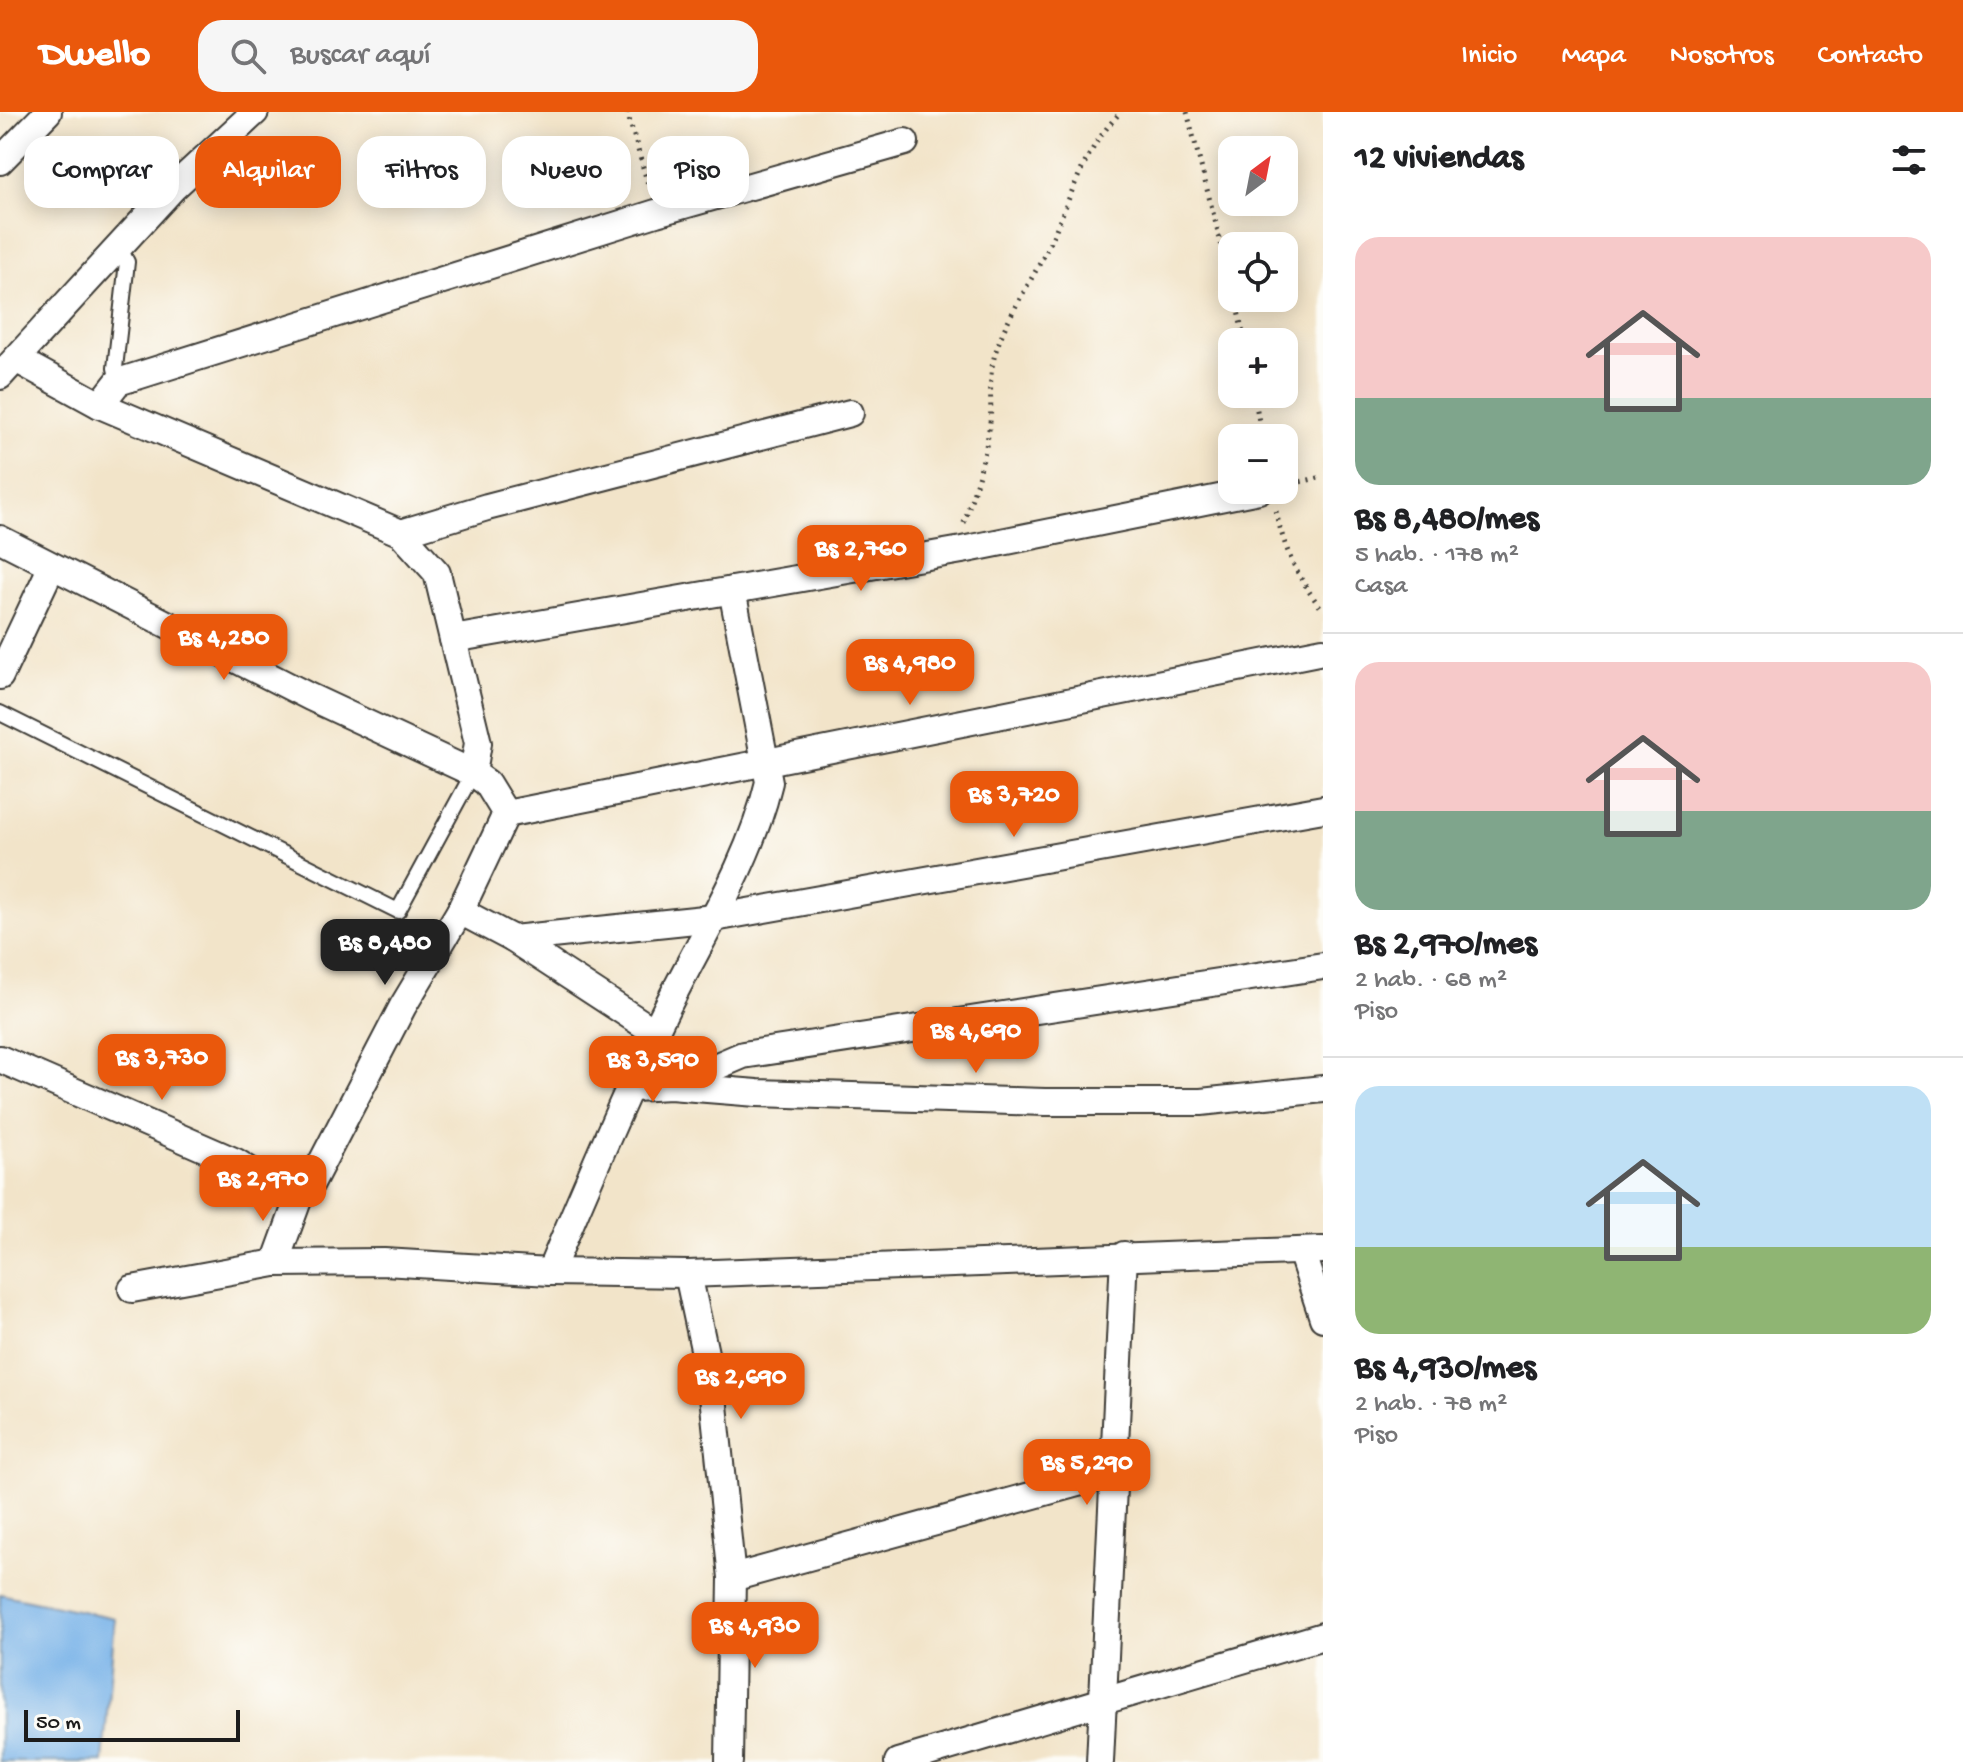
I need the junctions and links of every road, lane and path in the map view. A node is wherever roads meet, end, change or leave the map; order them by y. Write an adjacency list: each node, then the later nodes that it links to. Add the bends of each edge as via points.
1 (48, 112): 7 (street)
2 (255, 112): 10 (street)
3 (627, 112): 8 (path)
4 (1121, 112): 21 (path, via 1083,162 1049,247 1004,332 992,367 987,443 962,532)
5 (1187, 112): 9 (path)
6 (905, 142): 8 (street)
7 (0, 161)
8 (656, 213): 12 (street)
9 (1218, 232)
10 (119, 247): 11 (street); 12 (lane, via 127,262 115,368)
11 (8, 368): 13 (street)
12 (118, 382): 13 (street)
13 (100, 405): 19 (street)
14 (850, 413): 19 (street)
15 (1323, 477): 16 (path)
16 (1298, 482)
17 (1232, 504): 21 (street)
18 (1269, 504): 24 (path, via 1298,577)
19 (401, 533): 25 (street, via 437,573)
20 (0, 539): 22 (street)
21 (962, 550): 23 (street)
22 (51, 568): 27 (street); 30 (street)
23 (732, 590): 25 (street); 29 (street)
24 (1323, 610)
25 (453, 639): 30 (street, via 478,743)
26 (1323, 651): 29 (street)
27 (0, 676)
28 (0, 713): 30 (lane, via 398,911)
29 (764, 761): 32 (street); 34 (street, via 769,782 762,810)
30 (473, 773): 32 (street, via 487,783)
31 (1323, 809): 34 (street)
32 (506, 814): 33 (street)
33 (460, 911): 35 (street); 42 (street)
34 (714, 918): 35 (street); 37 (street)
35 (513, 939): 37 (street)
36 (1323, 966): 39 (street, via 743,1055)
37 (655, 1032): 40 (street)
38 (0, 1059): 42 (street, via 236,1162)
39 (670, 1086): 40 (street); 41 (street, via 1045,1102 1201,1102)
40 (633, 1088): 46 (street)
41 (1323, 1089)
42 (298, 1200): 45 (street)
43 (1312, 1251): 44 (street); 49 (street)
44 (1124, 1255): 47 (street); 50 (street)
45 (275, 1263): 46 (street, via 384,1262); 48 (street)
46 (550, 1272): 47 (street)
47 (688, 1274): 51 (street, via 712,1386)
48 (132, 1289)
49 (1323, 1318)
50 (1114, 1473): 51 (street); 53 (street)
51 (732, 1578): 54 (street)
52 (1323, 1636): 53 (street)
53 (1103, 1702): 55 (street); 56 (street)
54 (729, 1762)
55 (898, 1762)
56 (1100, 1762)

